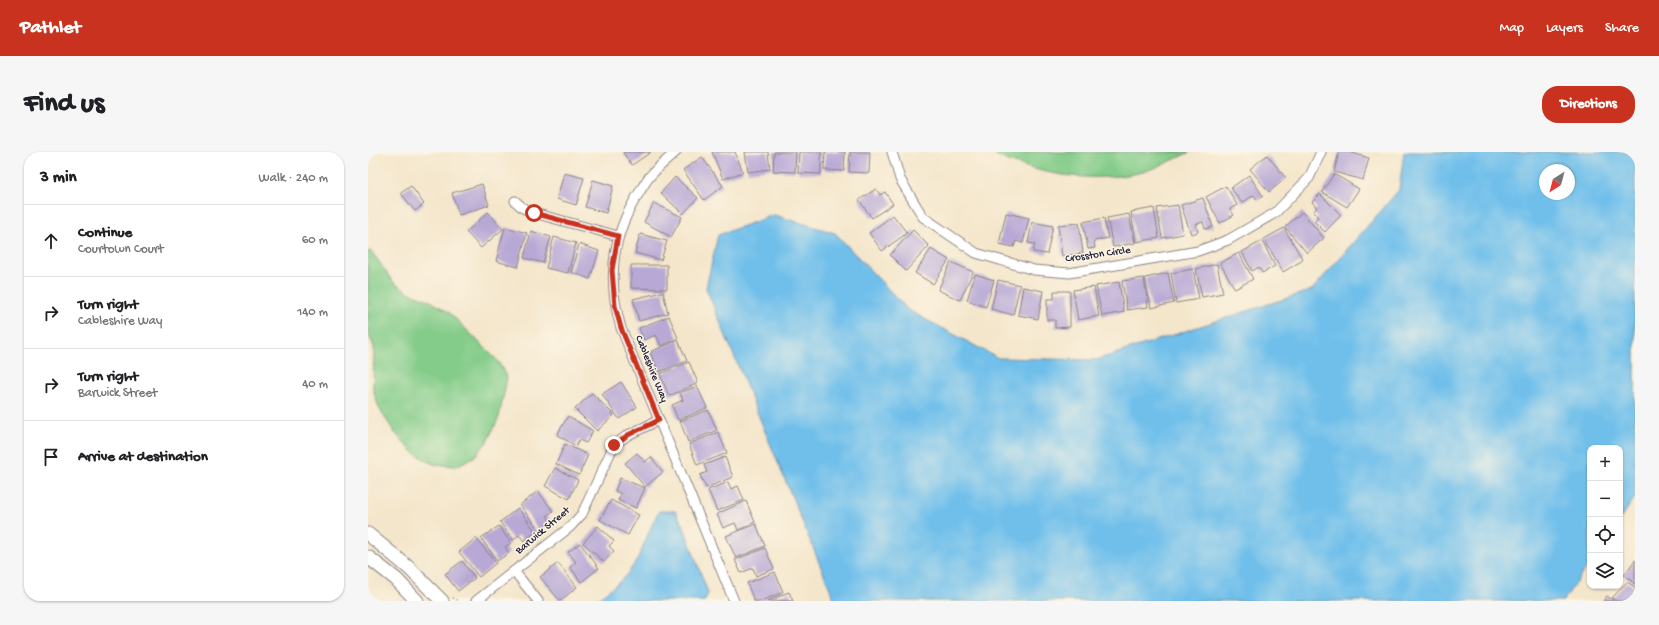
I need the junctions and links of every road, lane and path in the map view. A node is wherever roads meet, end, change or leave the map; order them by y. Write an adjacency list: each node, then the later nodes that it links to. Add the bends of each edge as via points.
1 (676, 152): 5 (street, Cableshire Way, via 650,176 630,207)
2 (892, 152): 3 (street, Crosston Circle, via 900,179 923,217 976,253 1034,270 1069,273 1198,251 1228,240 1275,213 1309,178)
3 (1321, 152)
4 (515, 201): 5 (street, via 534,213)
5 (618, 236): 6 (street, Cableshire Way, via 612,270 615,306 621,328)
6 (659, 420): 9 (street, Barwick Street, via 614,445 582,514 570,527); 14 (street, Cableshire Way)
7 (368, 534): 11 (street, via 408,567)
8 (368, 557): 10 (street, via 396,579)
9 (514, 571): 12 (street, Barwick Street); 13 (street)
10 (417, 601)
11 (442, 601)
12 (476, 601)
13 (538, 601)
14 (734, 601)

